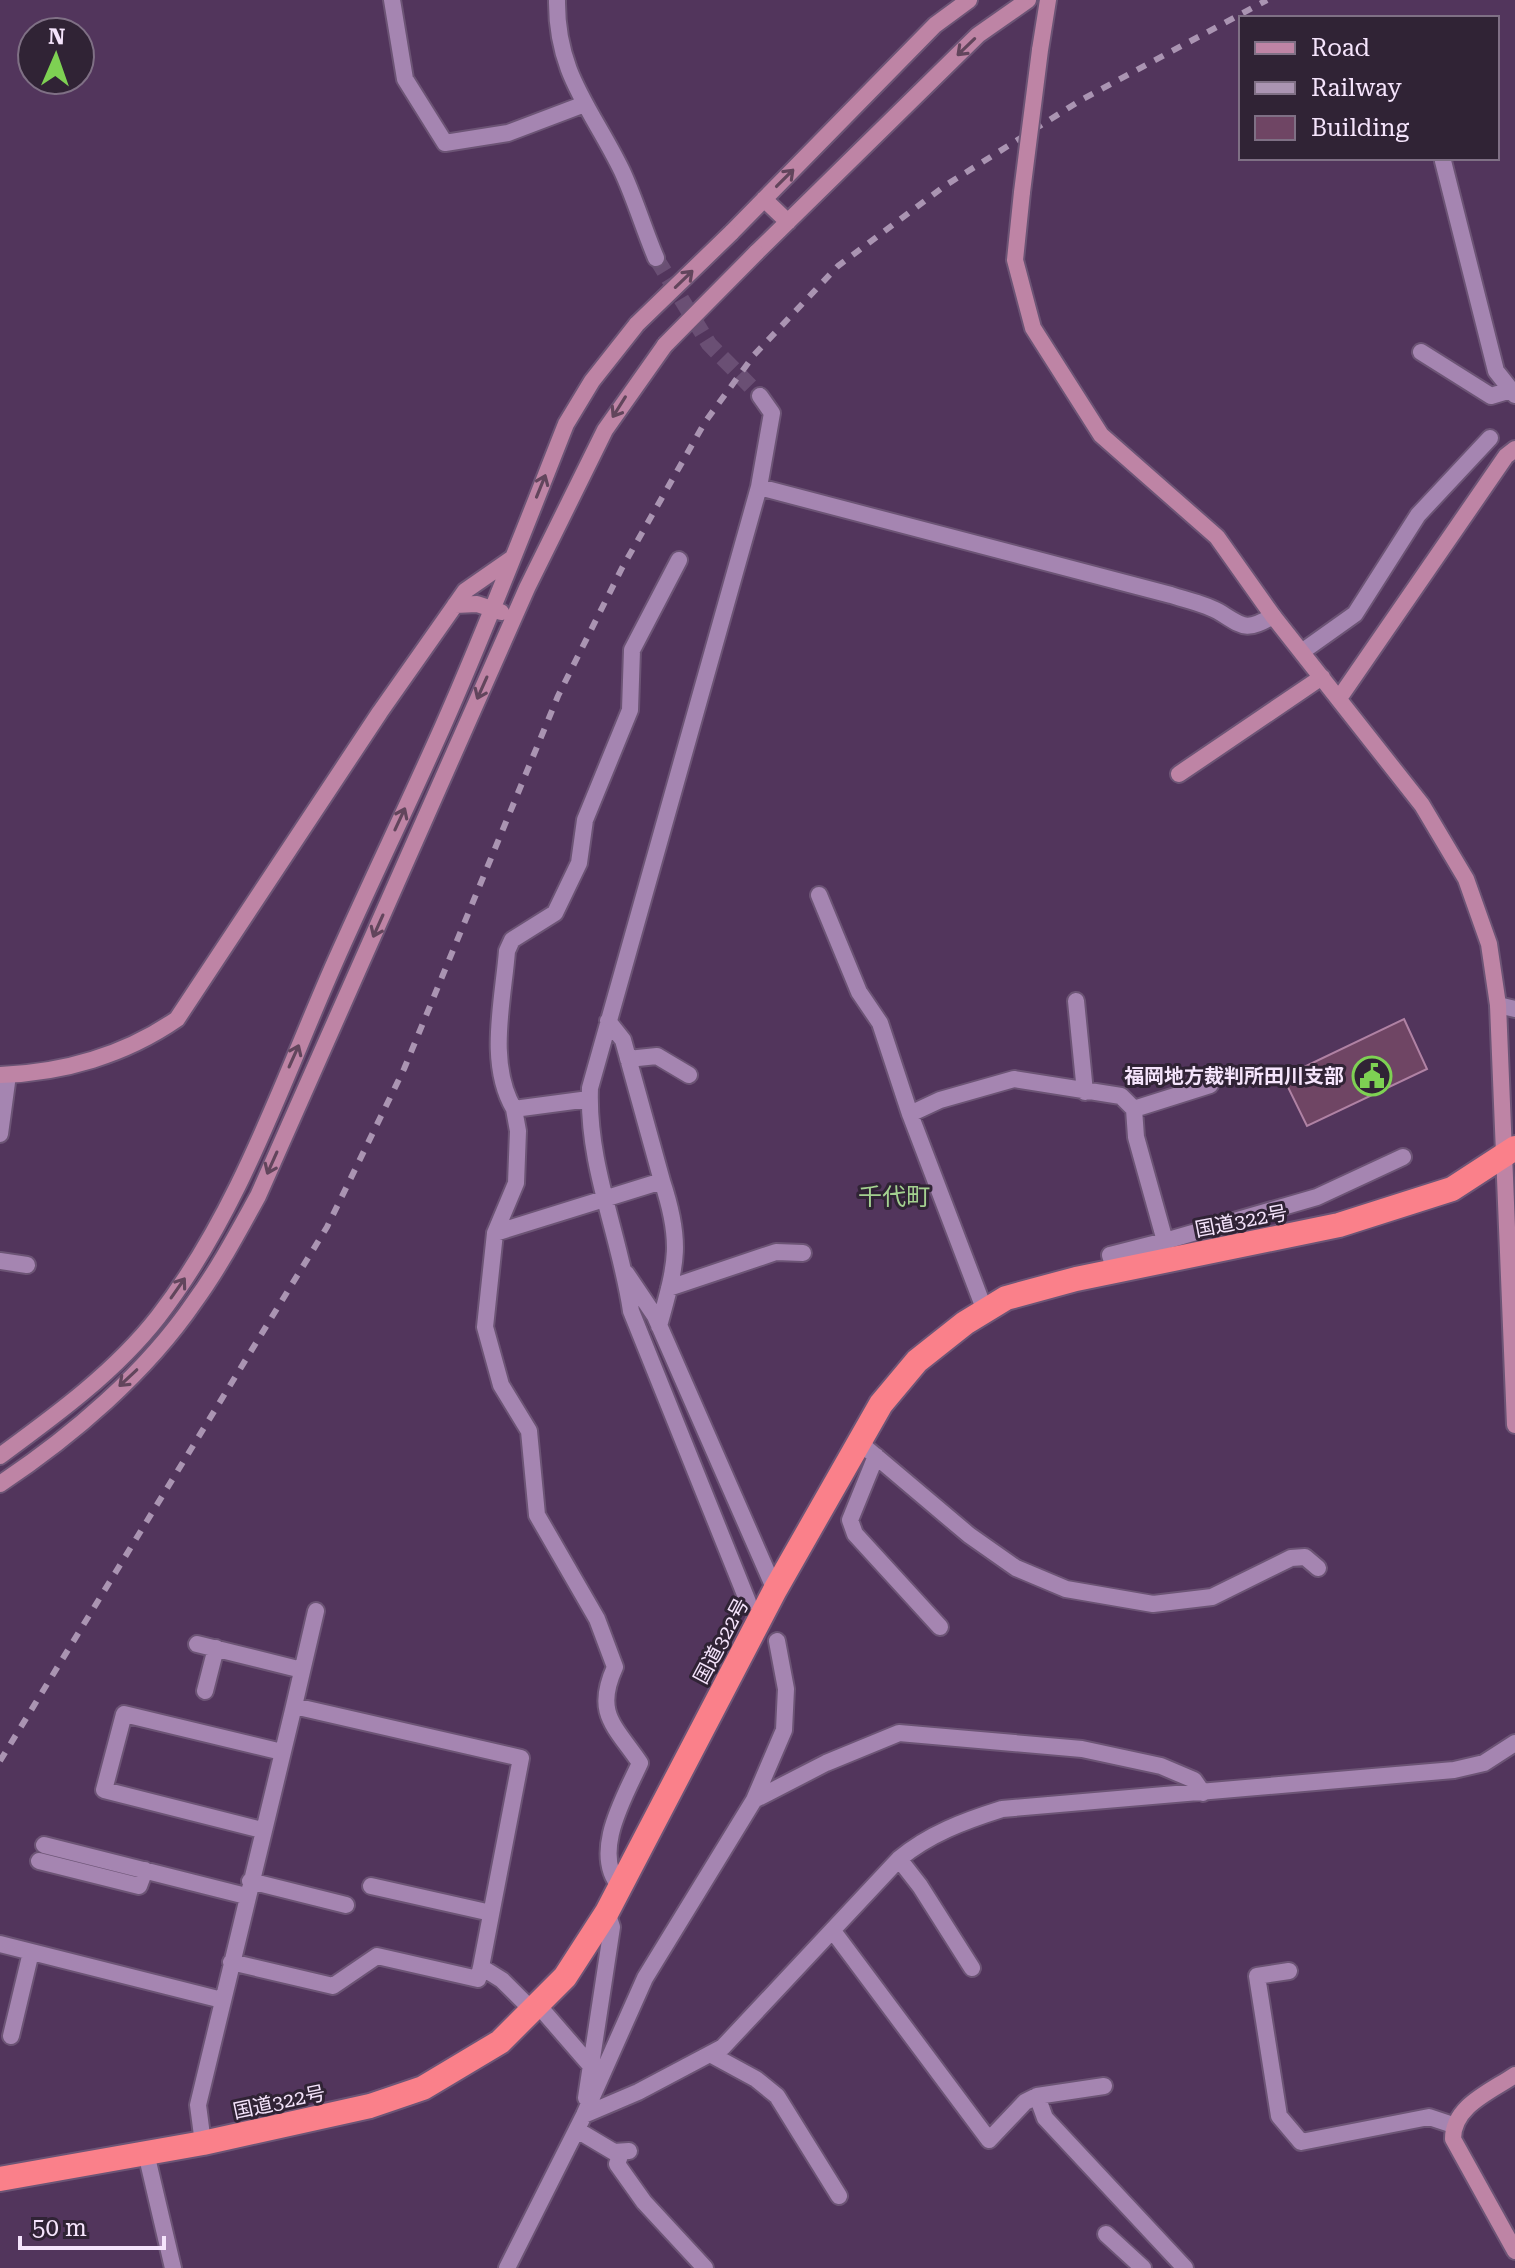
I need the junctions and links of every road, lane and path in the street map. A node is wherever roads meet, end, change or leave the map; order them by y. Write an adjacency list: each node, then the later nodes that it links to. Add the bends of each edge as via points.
1 (392, 0): 6 (street, via 405,79 445,143 508,133)
2 (557, 0): 6 (street, via 562,55)
3 (969, 0): 8 (street, one-way to 3, via 935,25)
4 (1028, 0): 9 (street, one-way to 9, via 978,35)
5 (1048, 0): 22 (street, bridge, via 1015,260 1033,328 1101,435 1217,537)
6 (582, 105): 10 (street, via 621,171)
7 (1443, 161): 12 (street, via 1496,371)
8 (764, 199): 9 (street); 17 (street, one-way to 8, bridge, via 566,424 592,381 637,324)
9 (788, 222): 21 (street, one-way to 21, bridge, via 665,345 605,430)
10 (656, 258)
11 (1421, 352): 12 (street, via 1491,396)
12 (1513, 392)
13 (760, 396): 16 (street, via 772,413)
14 (1490, 438): 23 (street, via 1418,515 1355,614)
15 (1515, 449): 25 (street)
16 (759, 487): 22 (street, via 1171,595 1241,626 1254,627); 30 (street)
17 (513, 559): 19 (street, via 475,582); 20 (street)
18 (679, 560): 39 (street, via 632,650 630,710 585,820 579,863 555,913 512,940 507,951 499,1057 501,1088)
19 (455, 605): 20 (street); 32 (street, via 177,1019 143,1043 94,1061)
20 (493, 608): 21 (street); 36 (street, one-way to 20)
21 (514, 616): 38 (street, one-way to 38)
22 (1273, 616): 23 (street)
23 (1303, 651): 24 (street)
24 (1322, 677): 25 (street); 26 (street)
25 (1340, 697): 29 (street, via 1422,805 1466,879)
26 (1179, 774)
27 (819, 895): 41 (street, via 859,992 880,1023)
28 (1076, 1001): 35 (street)
29 (1507, 1007): 43 (street)
30 (608, 1021): 31 (street, via 623,1040); 37 (street)
31 (628, 1059): 33 (street, via 657,1056); 45 (street)
32 (4, 1075): 42 (street)
33 (689, 1075)
34 (1210, 1085): 40 (street)
35 (1085, 1092): 40 (street, via 1121,1096); 41 (street, via 1014,1079)
36 (275, 1099): 38 (street); 59 (street, one-way to 36, via 121,1358 157,1317 235,1194)
37 (589, 1099): 39 (street); 46 (street, via 589,1128)
38 (299, 1105): 60 (street, one-way to 60, via 258,1196 194,1304 145,1362 38,1458)
39 (514, 1109): 47 (street, via 516,1183)
40 (1134, 1109): 48 (street, via 1136,1137)
41 (910, 1114): 55 (street)
42 (0, 1134)
43 (1510, 1152): 52 (highway, 国道322号, via 1452,1189 1339,1225); 57 (street)
44 (1403, 1157): 48 (street, via 1317,1197)
45 (662, 1181): 46 (street); 54 (street, via 676,1222 678,1256)
46 (604, 1200): 47 (street); 53 (street)
47 (495, 1233): 80 (street, via 485,1327 501,1385 529,1431 537,1515 597,1619 615,1667 603,1693 609,1718 640,1763 615,1816 609,1875)
48 (1165, 1241): 52 (street, via 1110,1255)
49 (803, 1253): 54 (street, via 776,1252)
50 (0, 1261): 51 (street)
51 (27, 1265)
52 (1115, 1271): 55 (highway, 国道322号, via 1006,1298)
53 (625, 1272): 56 (street); 63 (street, via 631,1311)
54 (669, 1288): 56 (street)
55 (985, 1311): 58 (highway, 国道322号, via 917,1361 881,1404)
56 (659, 1326): 62 (street)
57 (1515, 1425)
58 (868, 1449): 61 (street, via 1004,1560 1066,1589 1153,1604 1212,1597 1291,1558 1305,1557); 62 (highway, 国道322号); 65 (street, via 850,1520 855,1534)
59 (0, 1456)
60 (0, 1484)
61 (1318, 1568)
62 (775, 1590): 80 (highway, 国道322号)
63 (748, 1602)
64 (316, 1611): 69 (street)
65 (940, 1627)
66 (777, 1641): 75 (street, via 786,1689 784,1730)
67 (197, 1644): 68 (street)
68 (216, 1648): 69 (street); 70 (street)
69 (302, 1670): 71 (street)
70 (205, 1691)
71 (294, 1706): 73 (street); 84 (street, via 521,1758)
72 (1515, 1743): 74 (street, via 1484,1763 1454,1770)
73 (282, 1752): 76 (street); 76 (street, via 124,1714 104,1790)
74 (1203, 1793): 75 (street, via 1194,1780 1161,1766 1082,1749 899,1733); 78 (street, via 1002,1809 921,1841)
75 (754, 1800): 100 (street, via 645,1978)
76 (262, 1830): 81 (street)
77 (41, 1853): 81 (street)
78 (899, 1859): 85 (street); 90 (street)
79 (371, 1886): 84 (street)
80 (620, 1887): 83 (highway, 国道322号)
81 (248, 1888): 82 (street); 88 (street)
82 (346, 1905)
83 (607, 1912): 93 (highway, 国道322号, via 565,1977); 96 (street, via 612,1927)
84 (491, 1913): 89 (street)
85 (833, 1931): 95 (street, via 723,2047); 99 (street, via 989,2140)
86 (0, 1944): 87 (street)
87 (31, 1952): 92 (street); 94 (street)
88 (231, 1962): 89 (street, via 333,1986 377,1956 478,1979); 92 (street)
89 (481, 1967): 93 (street)
90 (972, 1968)
91 (1289, 1971): 101 (street, via 1257,1976 1279,2116 1290,2133 1301,2142 1429,2117)
92 (222, 2000): 102 (street, via 198,2105)
93 (535, 2007): 96 (street); 102 (highway, 国道322号, via 500,2042 423,2088 370,2106)
94 (11, 2036)
95 (710, 2054): 100 (street); 105 (street, via 777,2096)
96 (590, 2065): 100 (street)
97 (1515, 2075): 101 (street, via 1460,2112)
98 (1104, 2086): 99 (street)
99 (1037, 2096): 112 (street, via 1045,2118)
100 (580, 2123): 109 (street); 110 (street, via 626,2152 617,2164)
101 (1453, 2125): 107 (street, via 1453,2139)
102 (203, 2143): 103 (highway, 国道322号)
103 (146, 2153): 104 (highway, 国道322号); 108 (street)
104 (0, 2179)
105 (839, 2196)
106 (1106, 2234): 111 (street)
107 (1515, 2251)
108 (173, 2268)
109 (507, 2268)
110 (705, 2268)
111 (1143, 2268)
112 (1185, 2268)

